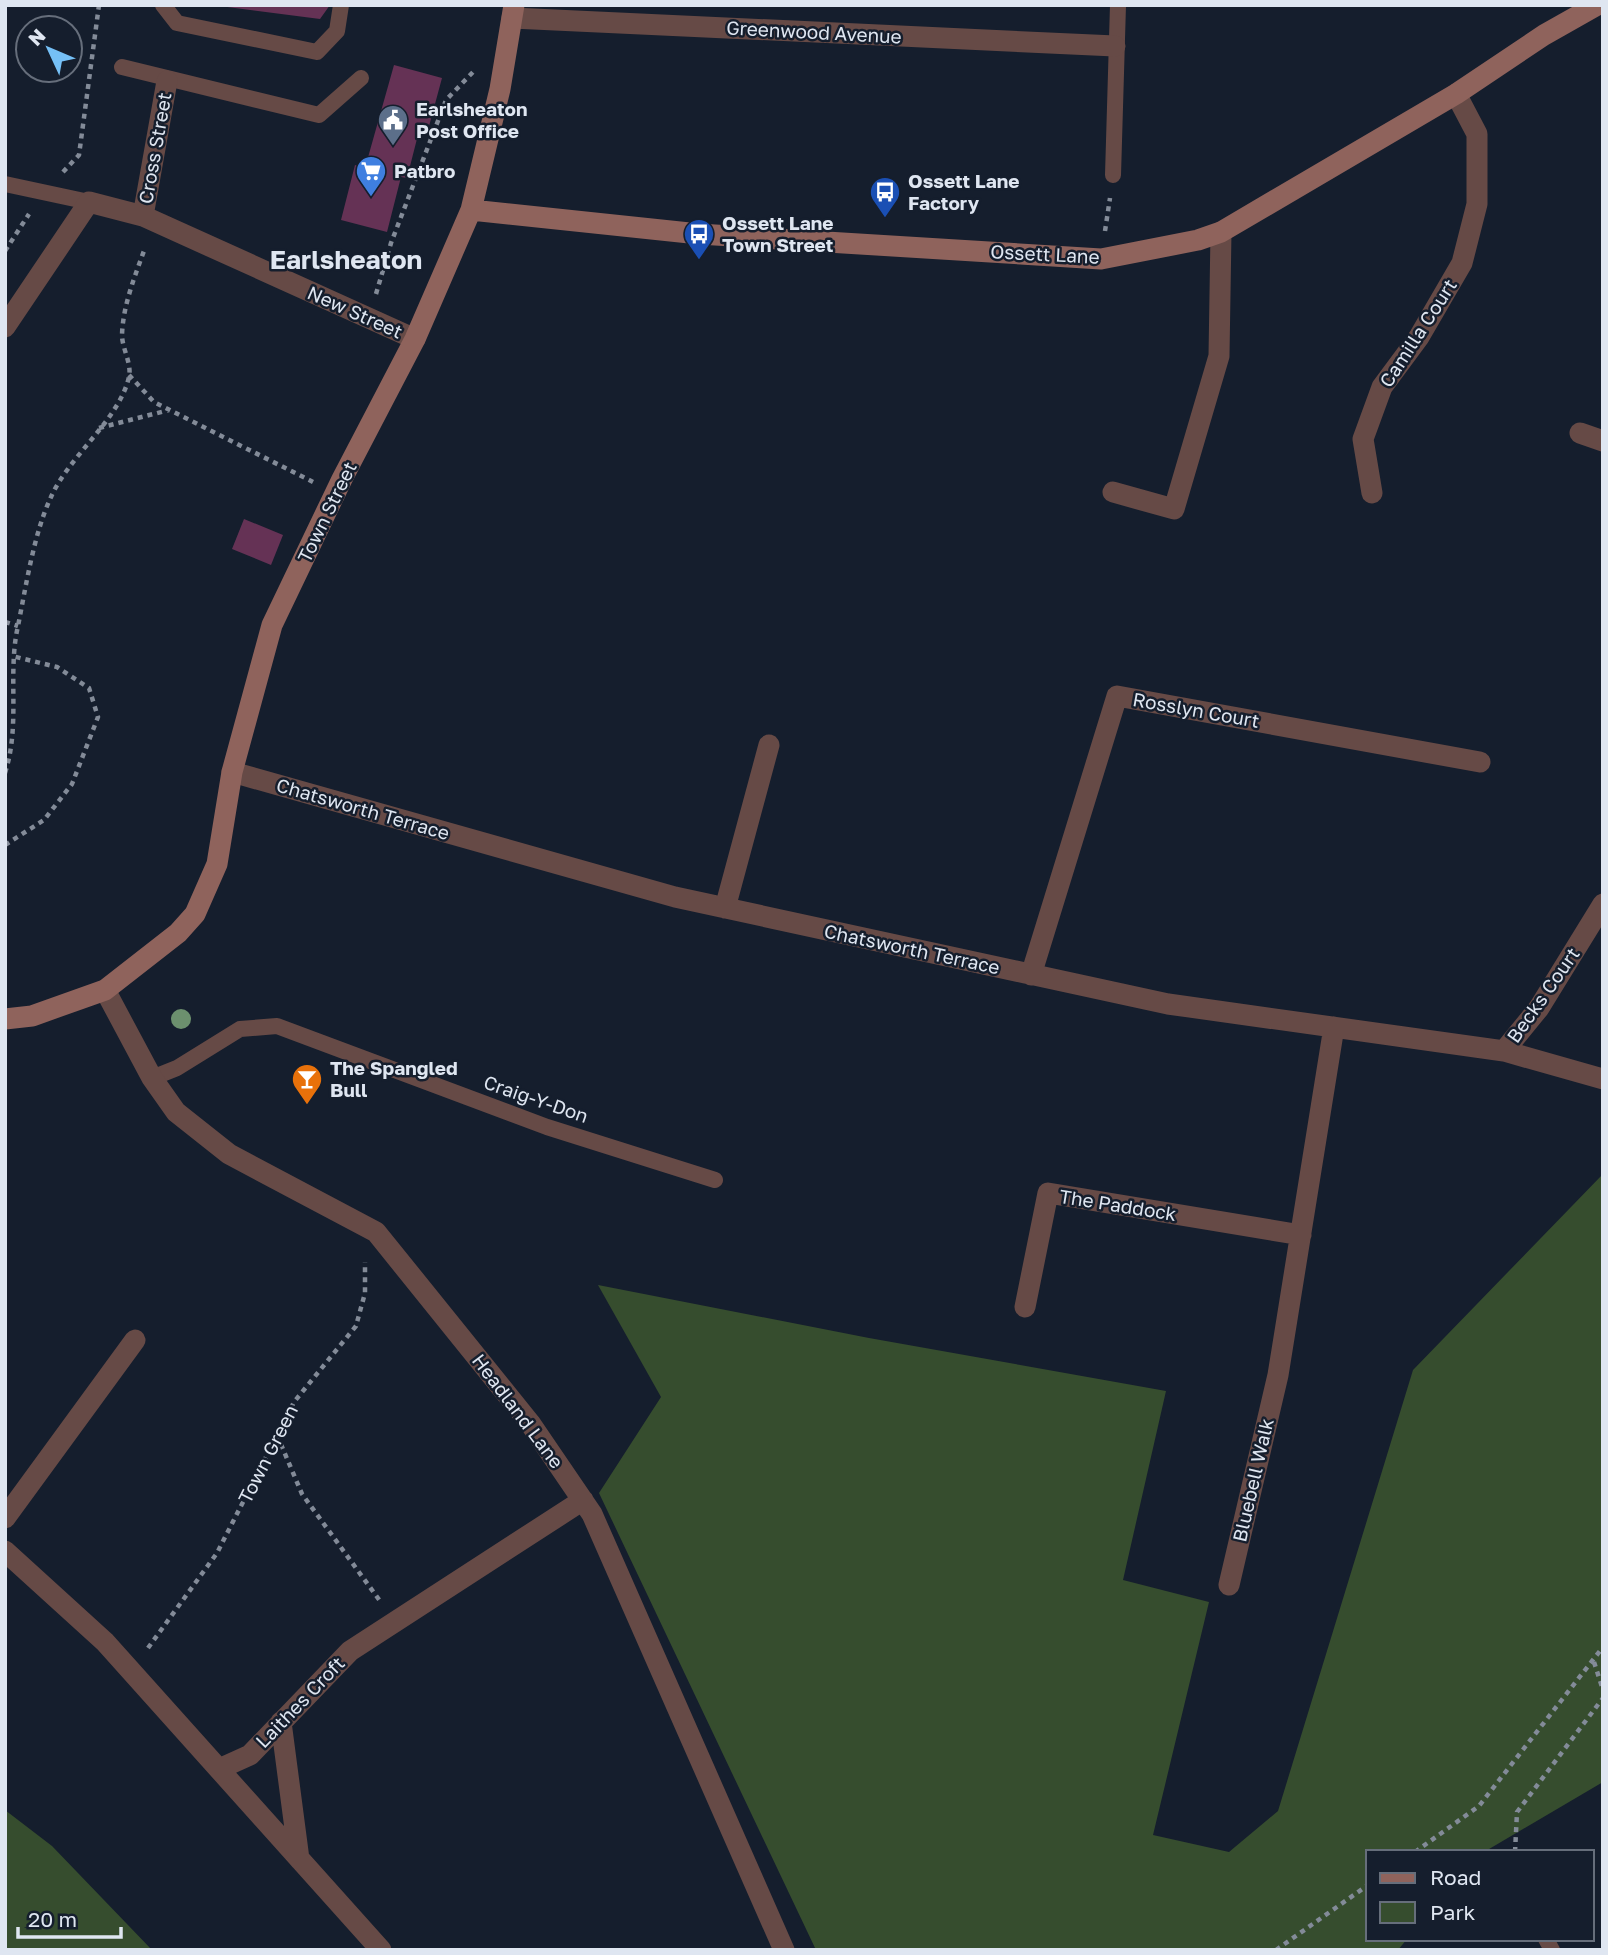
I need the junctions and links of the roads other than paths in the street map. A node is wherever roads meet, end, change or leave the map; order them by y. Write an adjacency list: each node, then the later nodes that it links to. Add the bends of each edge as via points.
1 (163, 5): 2 (lane, via 177,23 317,52 337,31)
2 (341, 5)
3 (1118, 5): 6 (lane)
4 (1597, 5): 10 (street, Ossett Lane)
5 (512, 20): 6 (street, Greenwood Avenue); 14 (street, Town Street)
6 (1115, 46): 11 (lane)
7 (122, 67): 9 (lane)
8 (361, 78): 9 (lane, via 319,115)
9 (167, 81): 15 (street, Cross Street)
10 (1456, 93): 16 (street, Ossett Lane); 22 (street, Camilla Court, via 1477,134 1477,204 1462,263 1419,337 1382,387 1363,439)
11 (1113, 175)
12 (5, 184): 13 (lane)
13 (89, 202): 15 (street, New Street); 17 (street)
14 (471, 210): 16 (street, Ossett Lane, via 699,234 1101,259); 18 (street, Town Street)
15 (143, 216): 18 (street, New Street)
16 (1221, 232): 21 (street, via 1219,356 1174,509)
17 (5, 327)
18 (415, 339): 25 (street, Town Street, via 272,625)
19 (1580, 433): 20 (street)
20 (1603, 442)
21 (1112, 492)
22 (1372, 493)
23 (769, 745): 27 (street)
24 (1480, 762): 28 (street, Rosslyn Court, via 1117,696)
25 (232, 772): 27 (street, Chatsworth Terrace); 29 (street, Town Street, via 217,864 195,914 178,933)
26 (1603, 904): 32 (street, Becks Court, via 1539,1008)
27 (725, 908): 28 (street, Chatsworth Terrace)
28 (1031, 975): 31 (street, Chatsworth Terrace, via 1168,1004)
29 (105, 990): 30 (street, Town Street, via 32,1016); 33 (street, Headland Lane)
30 (5, 1019)
31 (1334, 1027): 32 (street, Chatsworth Terrace); 36 (street)
32 (1504, 1051): 34 (street, Chatsworth Terrace)
33 (152, 1078): 35 (lane, Craig-Y-Don, via 240,1030 277,1026 547,1128); 39 (street, Headland Lane, via 176,1112 229,1154 376,1232 530,1423)
34 (1603, 1079)
35 (715, 1180)
36 (1301, 1235): 37 (street, The Paddock, via 1048,1193); 42 (street, Bluebell Walk, via 1278,1375)
37 (1025, 1307)
38 (135, 1340): 40 (street)
39 (583, 1500): 43 (street, Laithes Croft, via 349,1651); 47 (street, Headland Lane)
40 (5, 1518)
41 (5, 1551): 44 (street, via 105,1642)
42 (1229, 1584)
43 (281, 1722): 44 (street, Laithes Croft, via 250,1755); 45 (street)
44 (219, 1769): 45 (street)
45 (299, 1859): 46 (street)
46 (381, 1950)
47 (784, 1950)

